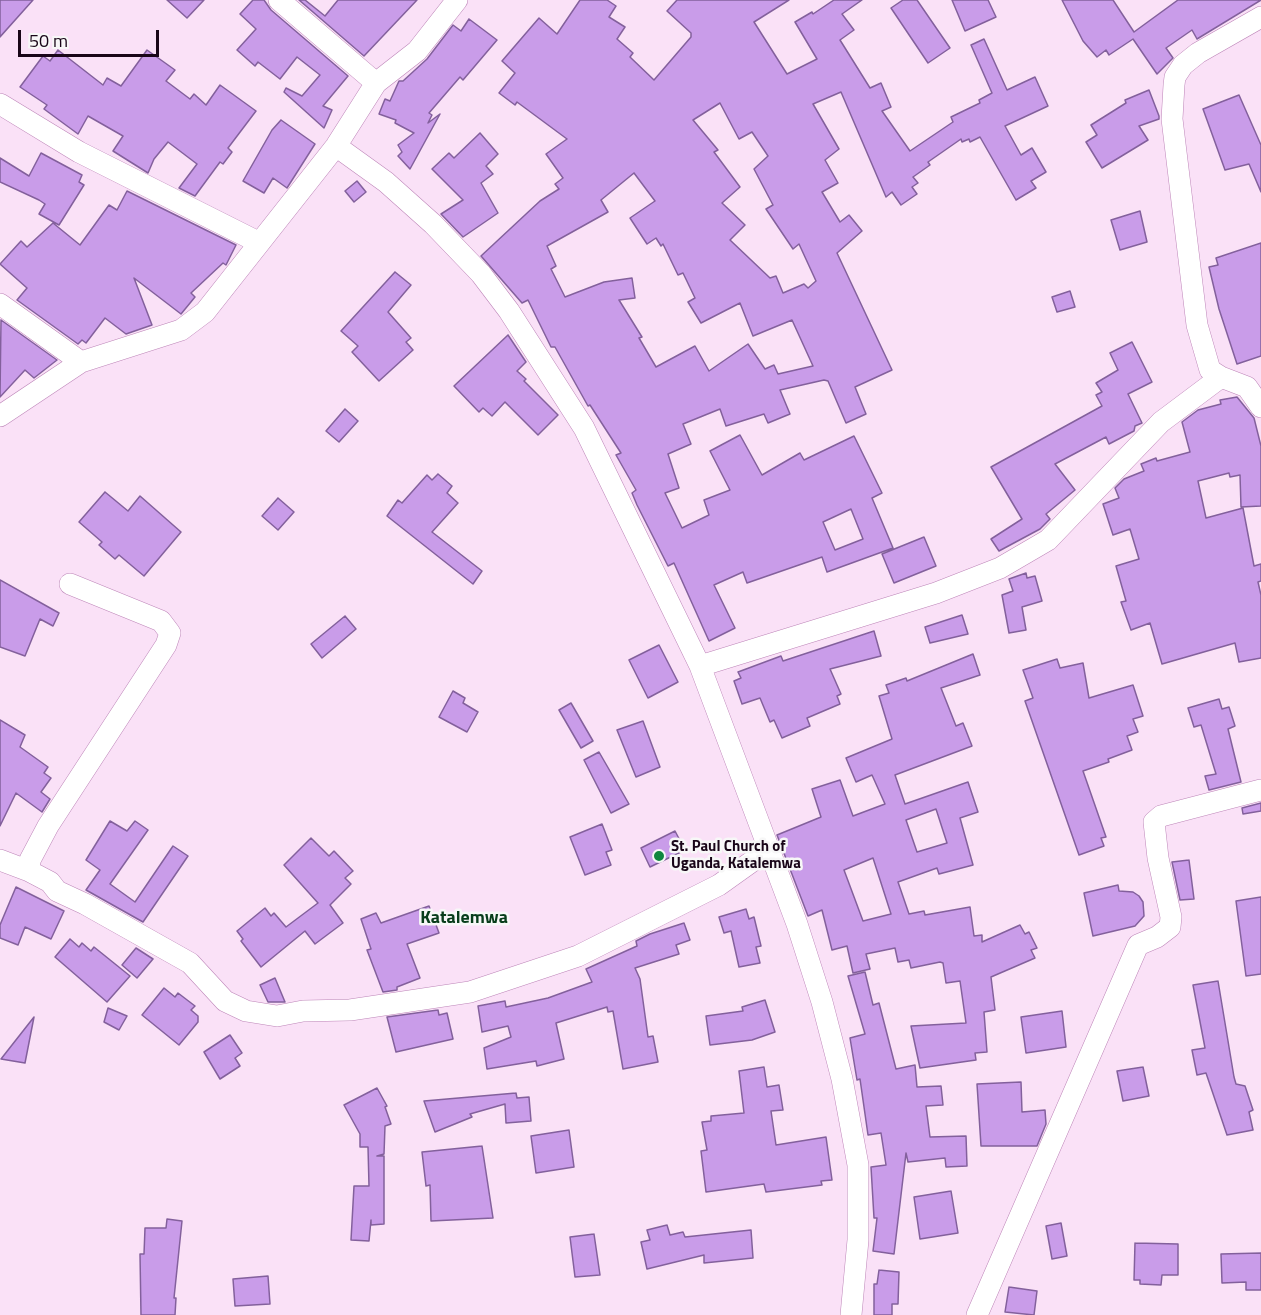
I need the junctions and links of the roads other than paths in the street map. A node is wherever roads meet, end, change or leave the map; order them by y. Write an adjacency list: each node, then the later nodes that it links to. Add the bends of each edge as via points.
1 (279, 0): 4 (street)
2 (457, 0): 4 (street, via 417,51)
3 (1261, 17): 10 (street, via 1198,53 1183,65 1174,84 1172,119 1197,324 1210,369)
4 (376, 83): 6 (street)
5 (0, 104): 7 (street, via 80,152)
6 (336, 146): 7 (street); 15 (street, via 434,224 481,274 509,312 584,428)
7 (258, 242): 9 (street, via 220,294 191,324 154,340)
8 (0, 304): 9 (street)
9 (81, 362): 13 (street)
10 (1221, 377): 11 (street); 15 (street, via 1161,422 1048,540 1000,568 936,593)
11 (1254, 384): 12 (street)
12 (1261, 407)
13 (0, 417)
14 (70, 584): 19 (street, via 161,621 170,633 166,645 48,826 30,860)
15 (700, 666): 17 (street)
16 (1261, 790): 21 (street, via 1161,816 1154,822 1170,927 1138,945)
17 (768, 849): 19 (street, via 720,885 645,924 578,956 516,978 448,996 278,1016 246,1011 225,1001 190,963 57,891 50,882); 20 (street, via 798,924 822,1002 858,1165 858,1240)
18 (0, 860): 19 (street)
19 (29, 871)
20 (851, 1315)
21 (977, 1315)

